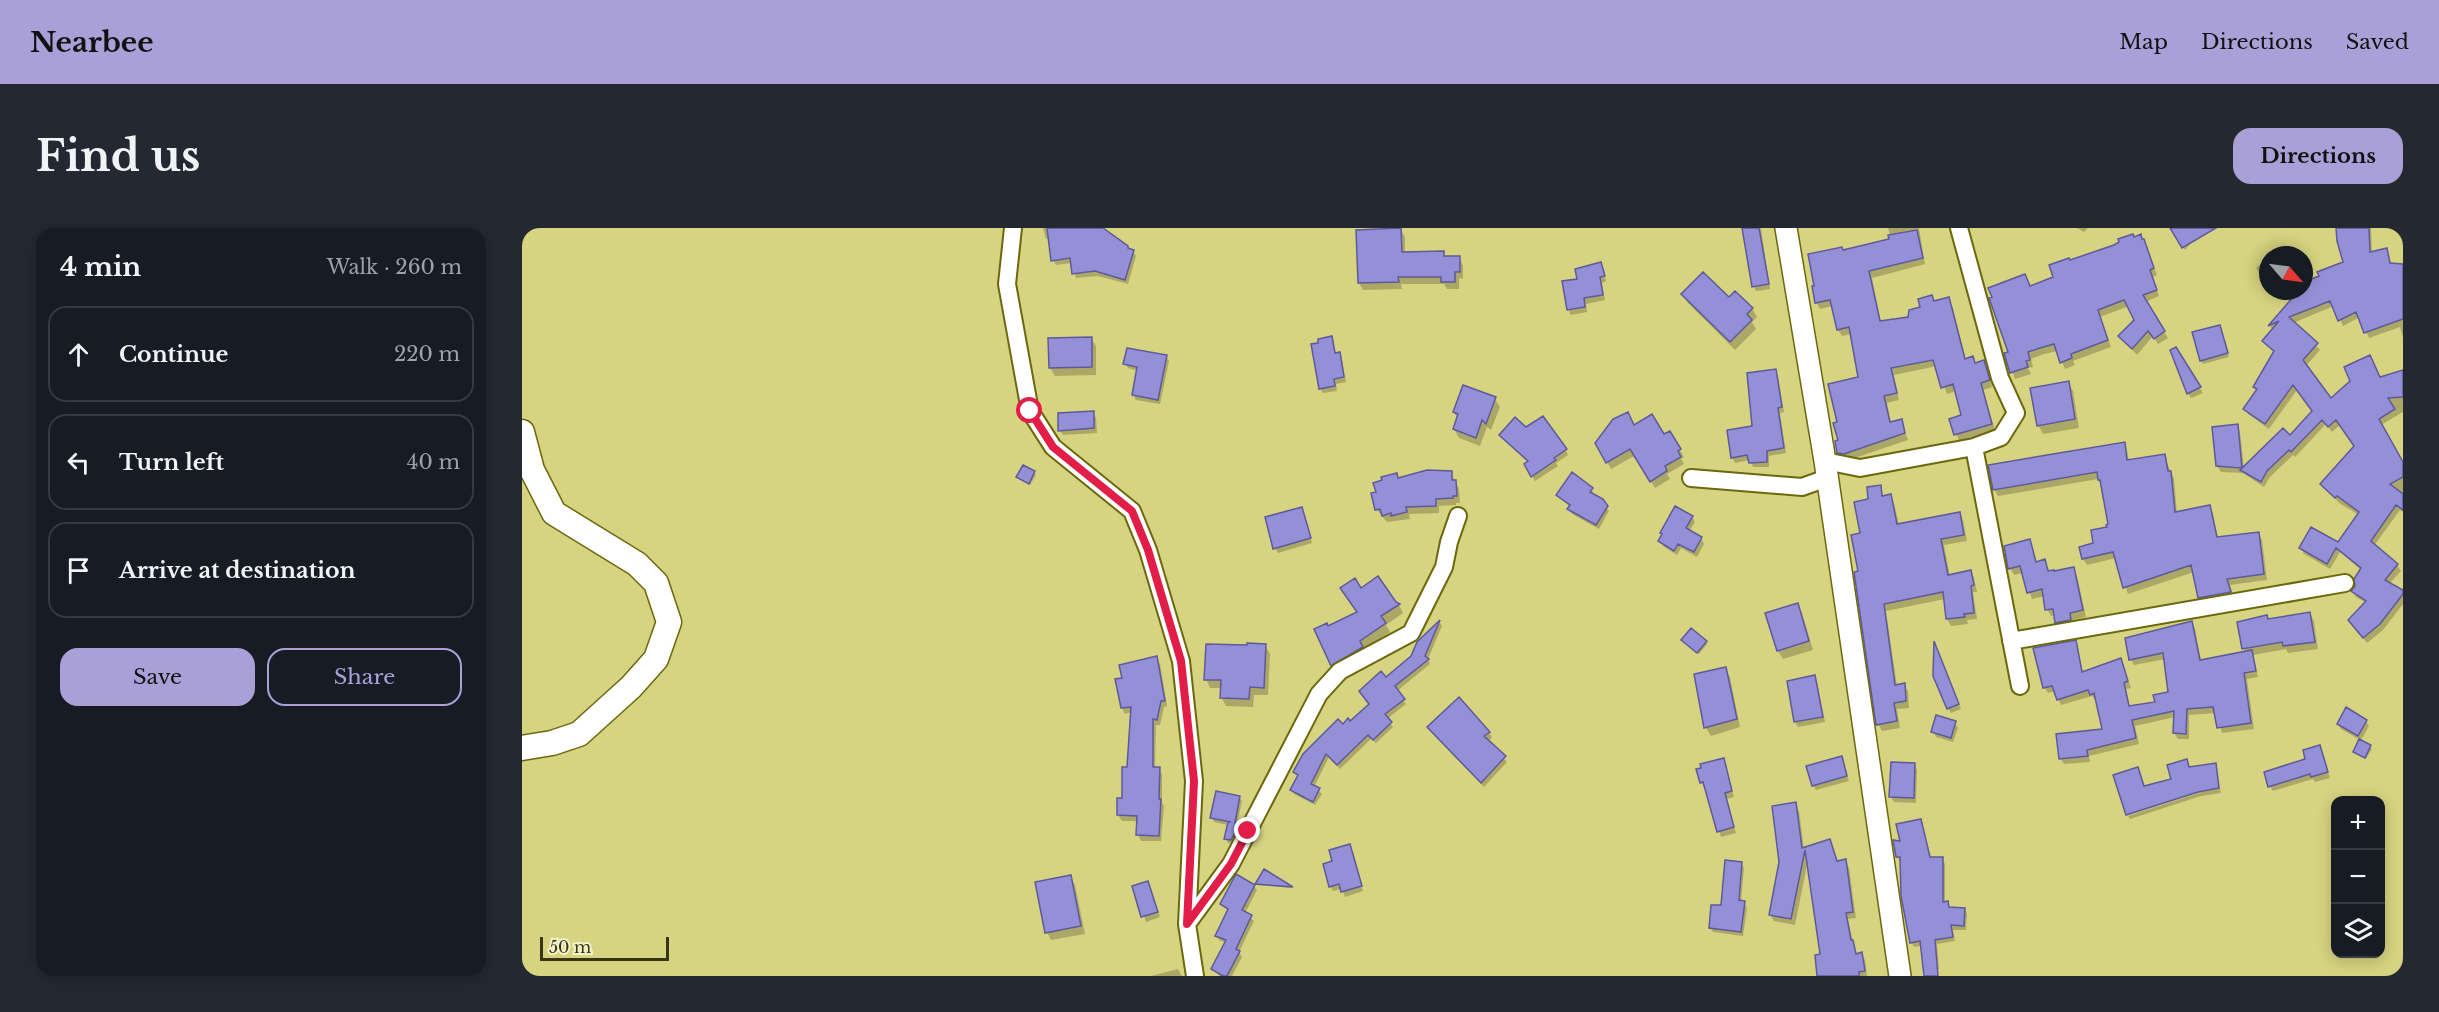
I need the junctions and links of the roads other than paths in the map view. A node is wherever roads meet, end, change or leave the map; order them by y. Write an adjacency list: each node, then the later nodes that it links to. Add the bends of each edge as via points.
1 (1013, 228): 13 (street, via 1007,284 1030,411 1053,447 1132,511 1148,550 1181,661 1194,781)
2 (1786, 228): 6 (street)
3 (1959, 228): 5 (street, via 2000,378 2016,413 2001,437)
4 (522, 432): 12 (main road, via 532,470 554,513 637,564 656,583 669,622 656,659 579,735)
5 (1974, 447): 6 (street, via 1860,468); 10 (street)
6 (1826, 470): 7 (street, via 1802,487); 15 (street)
7 (1691, 478)
8 (1458, 516): 13 (street, via 1444,567 1411,633 1340,671 1318,694 1231,864)
9 (2345, 583): 10 (street)
10 (2011, 641): 11 (street)
11 (2019, 687)
12 (522, 748)
13 (1187, 924): 14 (street)
14 (1195, 976)
15 (1900, 976)

